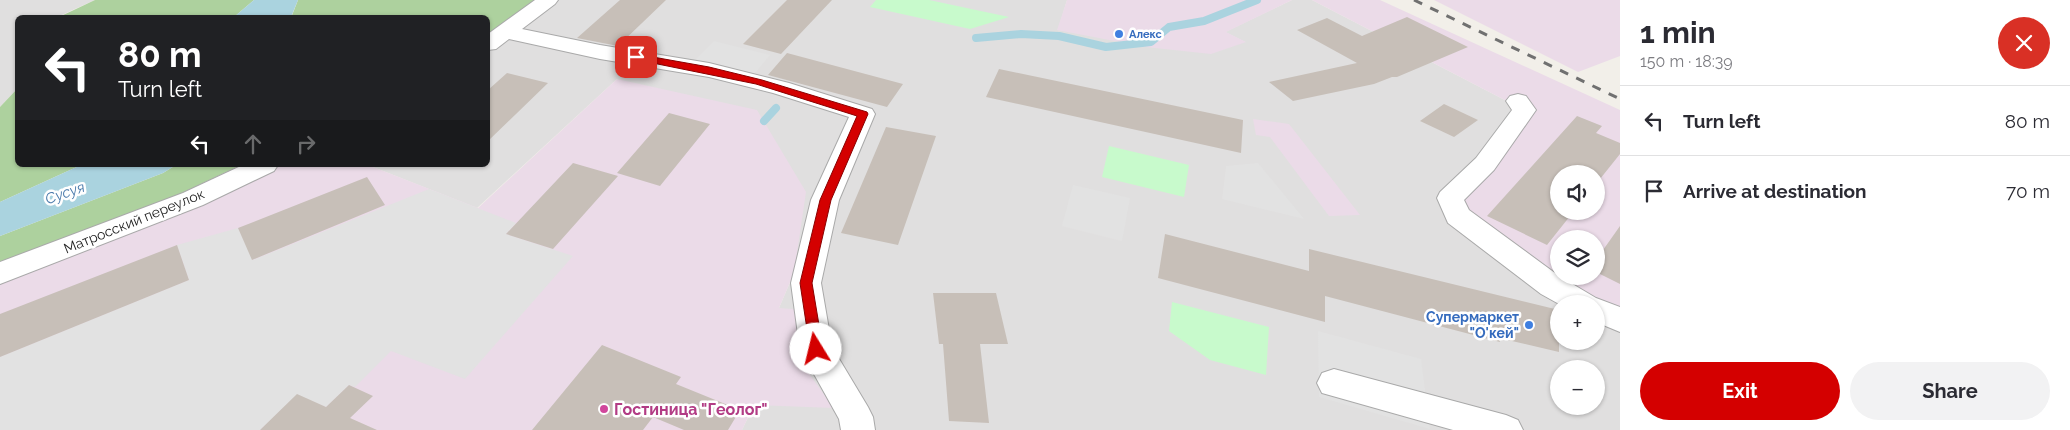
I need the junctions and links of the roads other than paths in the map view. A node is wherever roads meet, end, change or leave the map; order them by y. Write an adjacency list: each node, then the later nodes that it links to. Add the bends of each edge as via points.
1 (548, 0): 2 (street)
2 (497, 38): 10 (street, via 709,70 863,114 825,200 806,283 816,349 856,417)
3 (1518, 101): 6 (street, via 1524,110 1485,164 1450,198 1458,216)
4 (261, 167): 5 (street, Матросский переулок, via 193,199)
5 (0, 273)
6 (1568, 295)
7 (1605, 313): 8 (street)
8 (1620, 320)
9 (1334, 383): 11 (street)
10 (858, 430)
11 (1506, 430)

